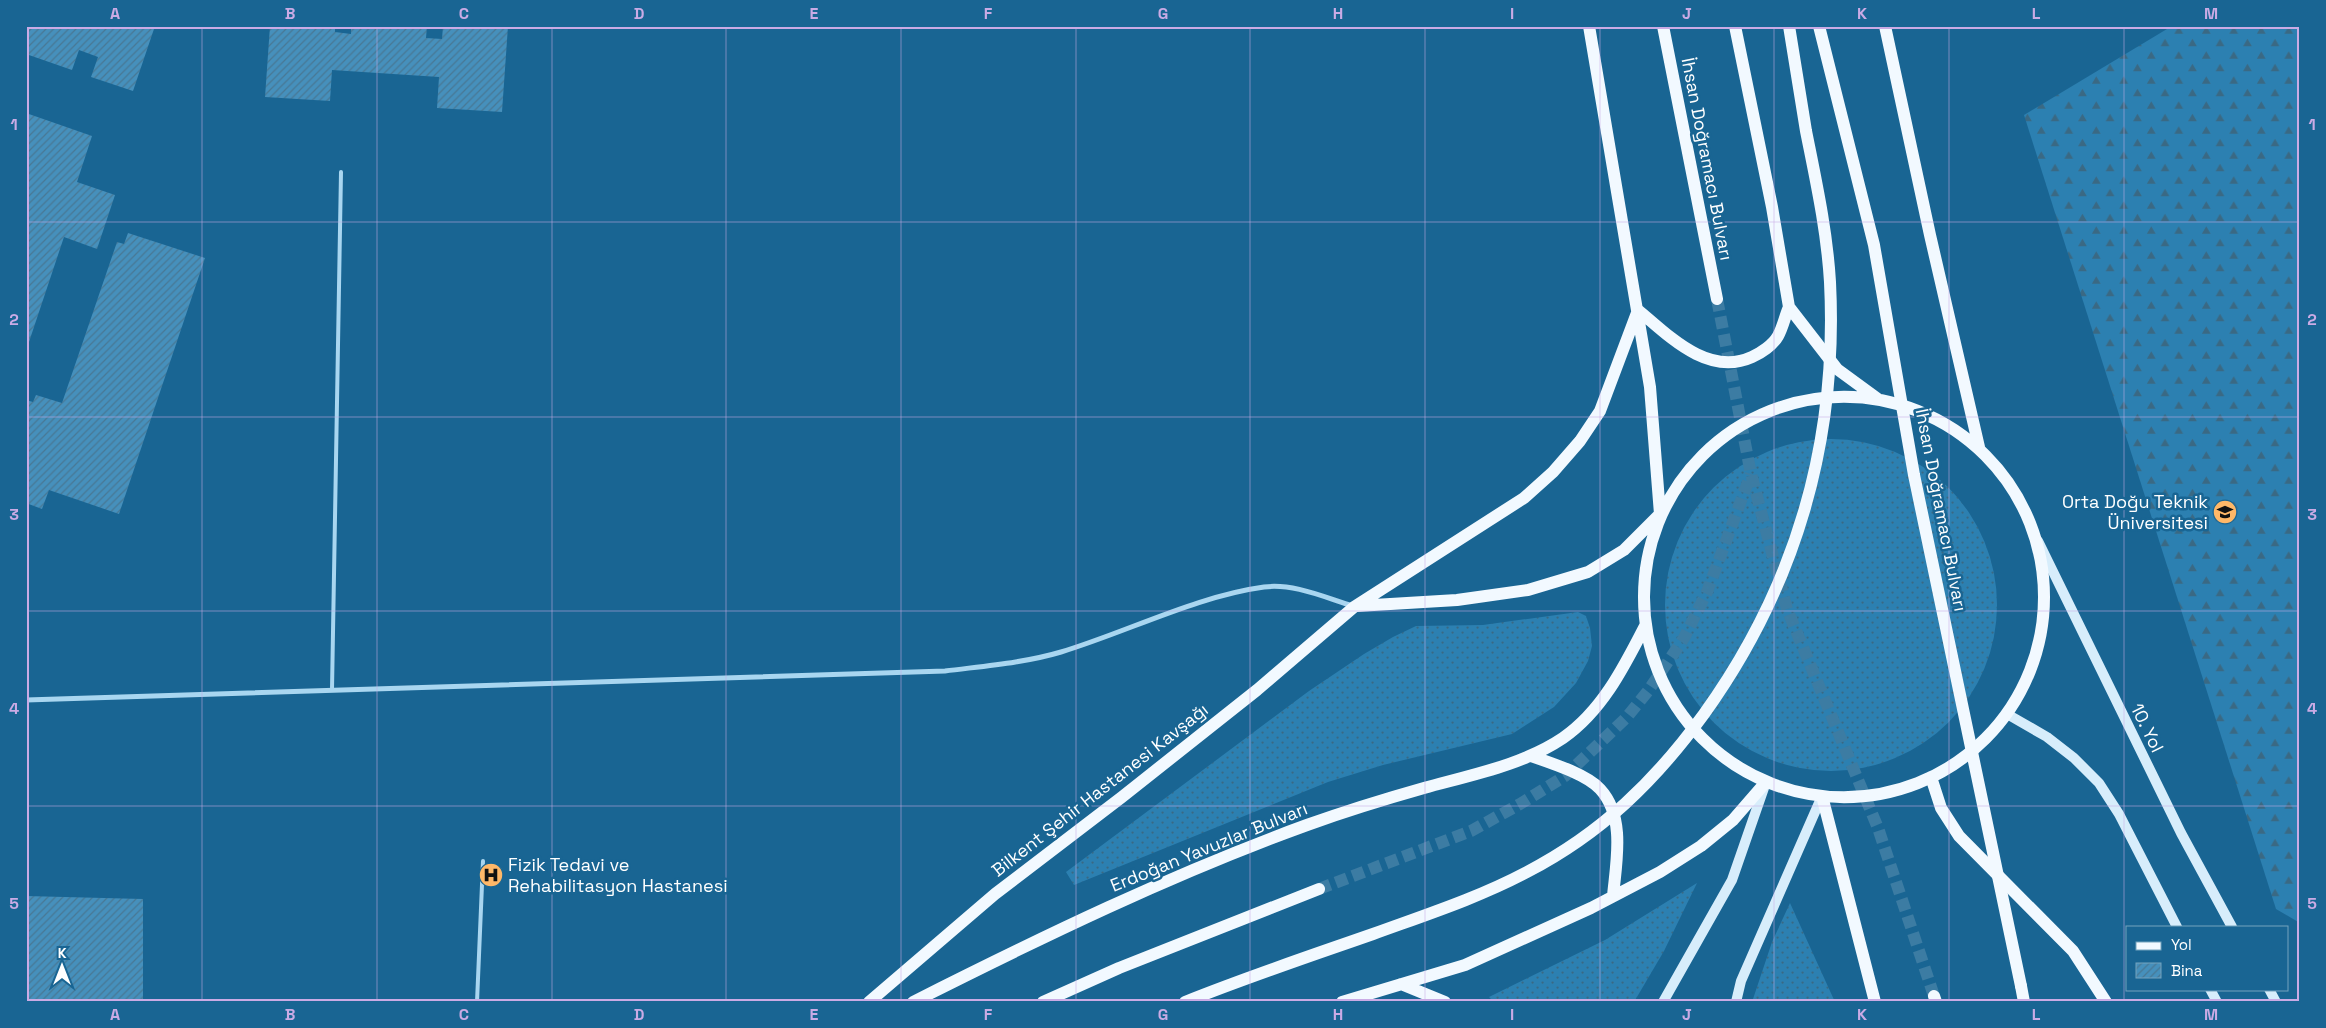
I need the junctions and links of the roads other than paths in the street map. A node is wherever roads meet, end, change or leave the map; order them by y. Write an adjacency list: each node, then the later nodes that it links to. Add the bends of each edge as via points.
1 (1589, 26): 10 (main road)
2 (1663, 26): 8 (main road, İhsan Doğramacı Bulvarı)
3 (1736, 26): 9 (main road)
4 (1789, 26): 36 (main road, bridge, via 1827,252 1830,380 1820,449 1793,546 1775,594 1734,670 1677,750 1652,779 1588,836 1529,871 1465,900)
5 (1819, 26): 42 (main road, İhsan Doğramacı Bulvarı, bridge, via 1874,245 1914,475)
6 (1885, 26): 12 (main road)
7 (341, 172): 17 (lane)
8 (1717, 299)
9 (1789, 307): 10 (main road, via 1778,337 1762,353 1722,364 1699,356 1670,338); 11 (main road, via 1837,369)
10 (1638, 310): 13 (main road, via 1653,413); 15 (main road, Bilkent Şehir Hastanesi Kavşağı, via 1600,411 1553,472 1524,498)
11 (1878, 399): 12 (main road, via 1932,416); 13 (main road, via 1841,396 1803,400 1766,412 1733,429 1703,453 1685,474)
12 (1979, 447): 14 (main road, via 2014,490)
13 (1660, 514): 15 (main road, via 1624,550 1588,572 1528,590 1457,600); 16 (main road, via 1648,551 1644,579)
14 (2038, 541): 19 (main road, via 2046,586 2043,631 2030,675); 28 (street, 10. Yol, via 2181,833)
15 (1354, 606): 17 (street, via 1301,590 1266,587 1208,600 1060,652 1005,664 945,671); 33 (main road, Bilkent Şehir Hastanesi Kavşağı, via 1257,690 996,894)
16 (1645, 626): 20 (main road, Erdoğan Yavuzlar Bulvarı, via 1622,671 1591,714 1564,737); 22 (main road, via 1656,670 1680,712 1716,752)
17 (332, 690): 18 (street)
18 (26, 700)
19 (2007, 714): 21 (main road, via 1985,740 1960,761); 27 (street, via 2047,737 2099,783 2119,814)
20 (1531, 756): 26 (main road, via 1556,765 1600,789 1610,805 1617,830); 34 (main road, Erdoğan Yavuzlar Bulvarı, via 1372,802 1220,857 1133,895)
21 (1931, 778): 23 (main road, via 1896,790 1859,797); 43 (main road, via 1942,808 1959,836 2073,951)
22 (1766, 782): 23 (main road); 26 (main road, via 1733,820 1701,846); 39 (street, via 1732,880)
23 (1822, 796): 40 (street, via 1741,981); 41 (main road)
24 (483, 861): 32 (lane)
25 (1319, 889): 35 (main road, via 1118,968)
26 (1613, 896): 29 (main road, via 1502,950)
27 (2177, 926)
28 (2231, 926)
29 (1401, 984): 37 (main road); 38 (main road)
30 (2211, 990): 44 (street)
31 (2270, 990): 45 (street)
32 (477, 1002)
33 (869, 1002)
34 (914, 1002)
35 (1043, 1002)
36 (1186, 1002)
37 (1342, 1002)
38 (1445, 1002)
39 (1663, 1002)
40 (1736, 1002)
41 (1875, 1002)
42 (2024, 1002)
43 (2106, 1002)
44 (2217, 1002)
45 (2276, 1002)

